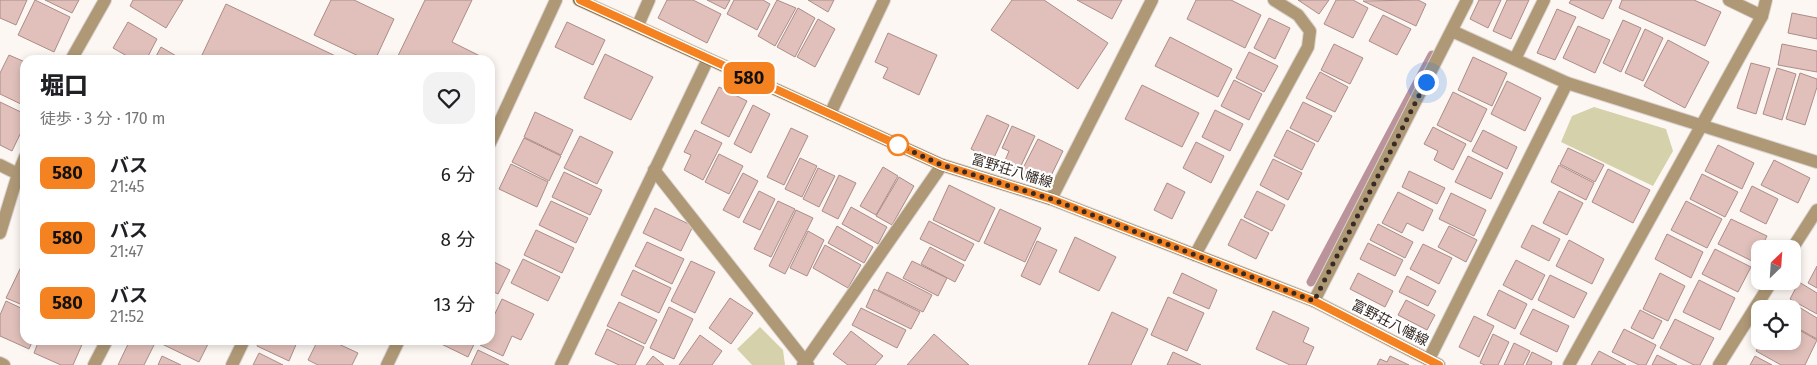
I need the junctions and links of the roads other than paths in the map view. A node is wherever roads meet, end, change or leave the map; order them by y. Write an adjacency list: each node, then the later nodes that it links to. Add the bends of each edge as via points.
1 (105, 0): 15 (street)
2 (556, 0): 21 (street)
3 (579, 0): 13 (main road, 富野荘八幡線)
4 (649, 0): 13 (street)
5 (884, 0): 19 (street)
6 (1152, 0): 28 (street)
7 (1274, 0): 32 (street, via 1298,15 1310,31 1308,47)
8 (1467, 0): 14 (street)
9 (1544, 0): 17 (street)
10 (1729, 0): 12 (street)
11 (1766, 0): 12 (street)
12 (1762, 16): 20 (street)
13 (638, 25): 16 (main road, 富野荘八幡線)
14 (1452, 31): 17 (street); 34 (street)
15 (73, 55)
16 (708, 59): 19 (main road, 富野荘八幡線); 26 (street)
17 (1515, 59): 18 (street)
18 (1567, 84): 20 (street); 38 (street)
19 (830, 114): 24 (main road, 富野荘八幡線)
20 (1702, 126): 22 (street); 46 (street)
21 (495, 132)
22 (1817, 162)
23 (0, 165): 27 (street)
24 (942, 165): 28 (main road, 富野荘八幡線); 40 (street)
25 (20, 169): 27 (street)
26 (654, 170): 40 (street); 45 (street)
27 (18, 174): 30 (street)
28 (1051, 199): 32 (main road, 富野荘八幡線)
29 (1817, 210): 31 (street)
30 (0, 233)
31 (1798, 240)
32 (1195, 254): 34 (main road, 富野荘八幡線)
33 (1766, 290): 47 (street)
34 (1314, 301): 38 (main road, 富野荘八幡線)
35 (104, 345): 42 (street)
36 (242, 345): 43 (street)
37 (397, 345): 44 (street)
38 (1434, 362)
39 (0, 363): 41 (street)
40 (806, 364)
41 (4, 365)
42 (94, 365)
43 (232, 365)
44 (387, 365)
45 (561, 365)
46 (1570, 365)
47 (1719, 365)

